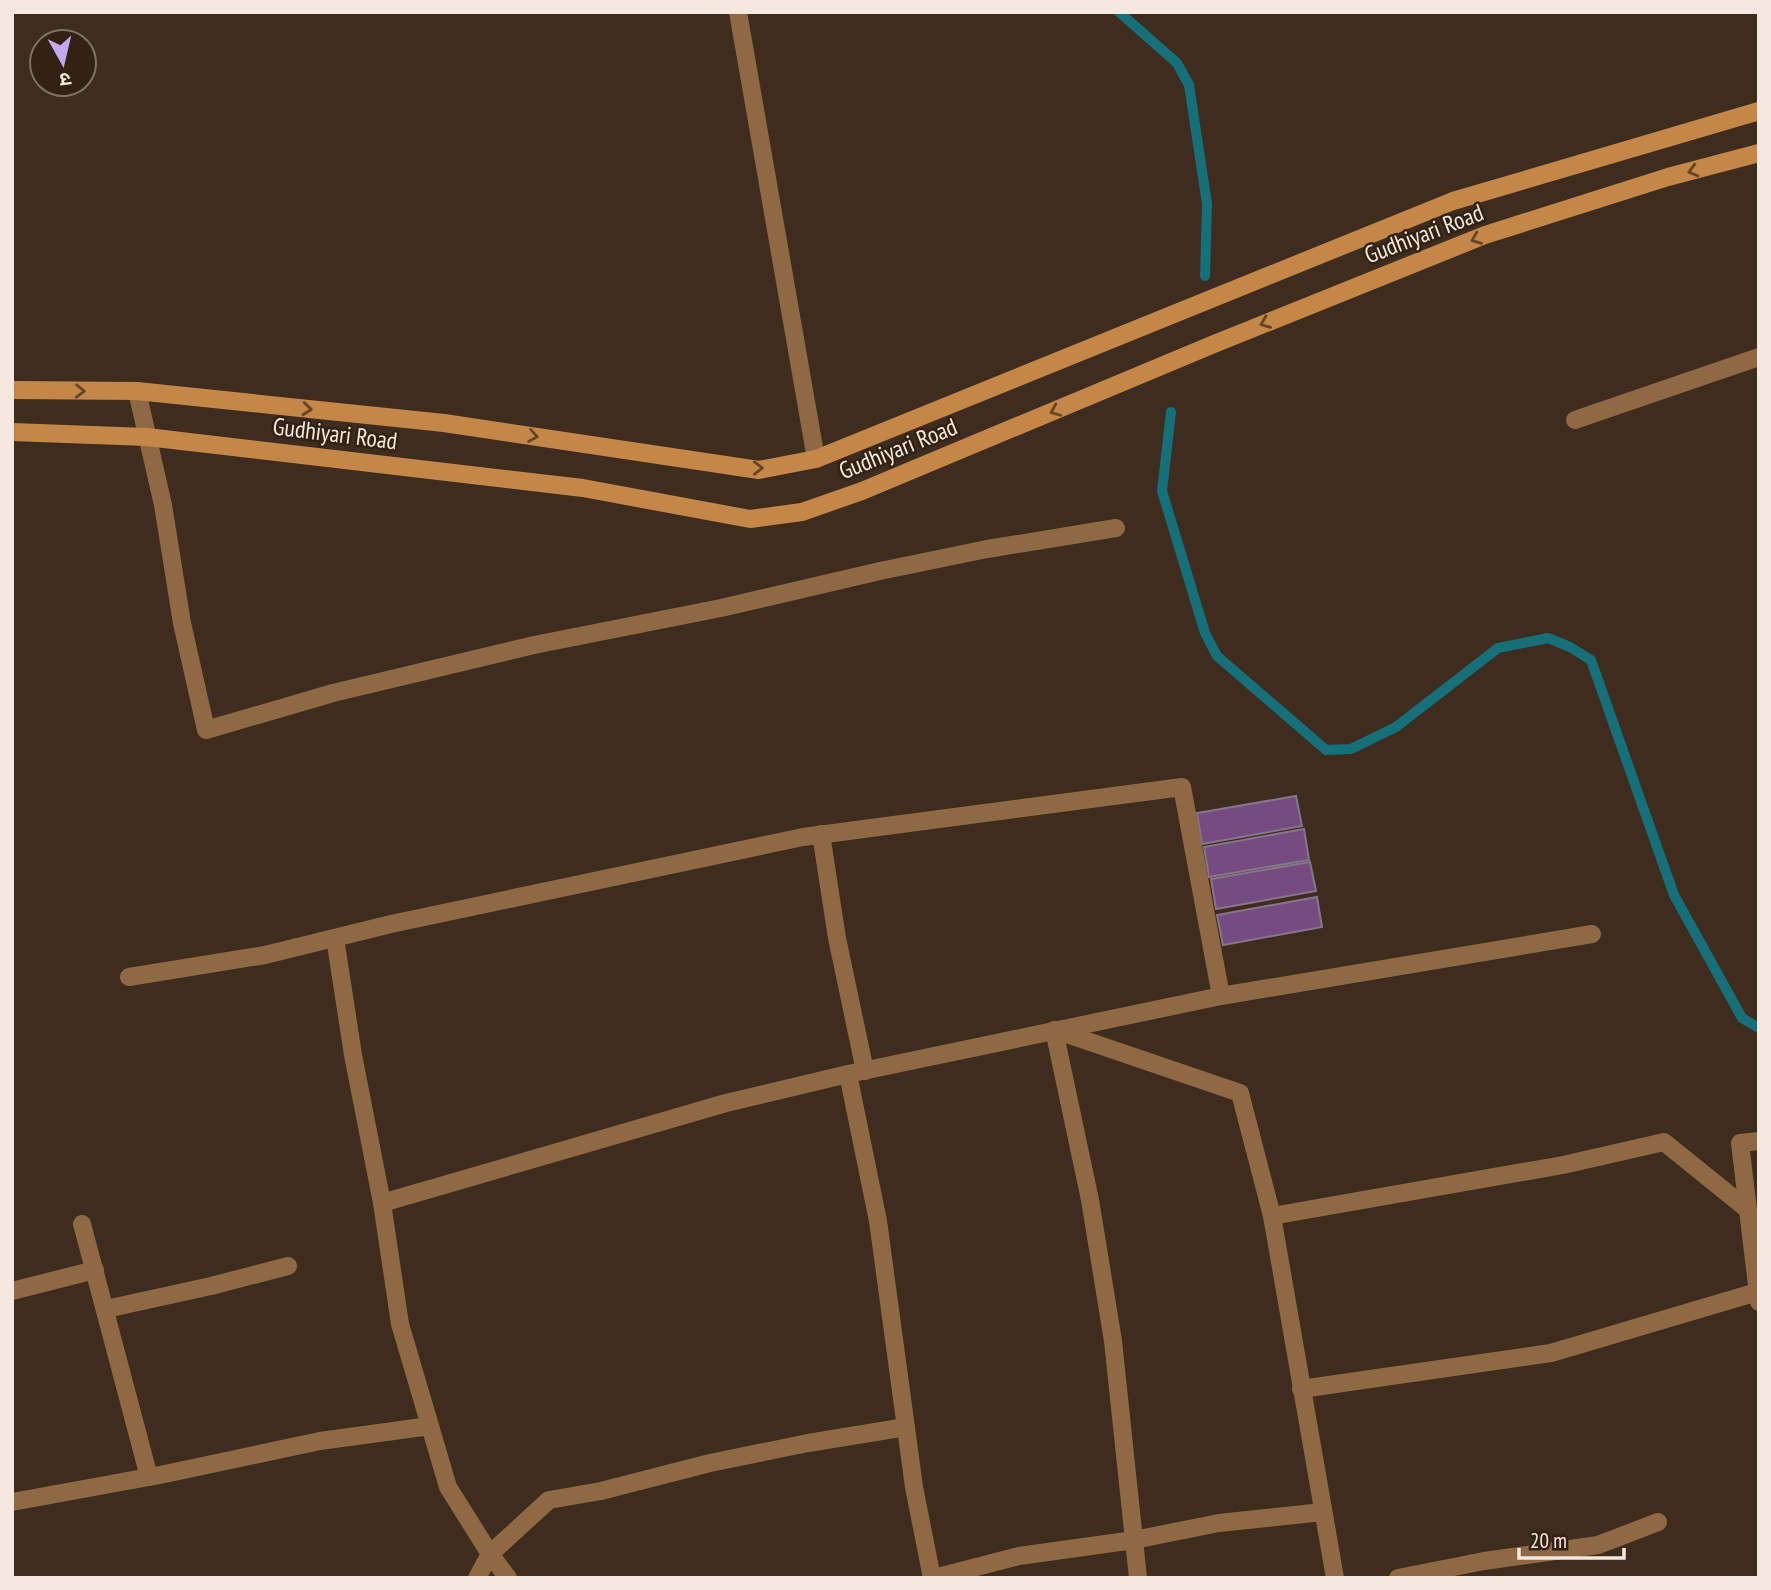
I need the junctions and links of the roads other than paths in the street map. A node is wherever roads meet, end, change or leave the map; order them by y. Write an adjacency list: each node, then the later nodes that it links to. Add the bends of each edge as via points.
1 (738, 12): 10 (street)
2 (1759, 111): 10 (street, Gudhiyari Road, via 1453,201)
3 (1759, 153): 9 (street, Gudhiyari Road, one-way to 9, via 1485,235 802,512 750,519 583,488)
4 (1759, 358): 7 (street)
5 (12, 390): 6 (street, Gudhiyari Road, one-way to 6)
6 (137, 391): 9 (street); 10 (street, Gudhiyari Road, one-way to 10, via 444,422 759,470)
7 (1575, 420)
8 (12, 432): 9 (street, Gudhiyari Road)
9 (147, 437): 11 (street, via 206,730 333,693 534,645 947,557)
10 (816, 459)
11 (1116, 528)
12 (821, 834): 14 (street); 16 (street, via 1182,787); 18 (street)
13 (1592, 934): 16 (street)
14 (335, 938): 15 (street, via 265,955); 20 (street)
15 (129, 977)
16 (1221, 996): 17 (street)
17 (1054, 1030): 18 (street); 22 (street, via 1240,1093); 36 (street, via 1090,1200 1113,1341)
18 (857, 1072): 20 (street, via 726,1103); 31 (street)
19 (1759, 1141): 21 (street, via 1740,1143)
20 (382, 1203): 30 (street, via 400,1324)
21 (1747, 1209): 22 (street, via 1664,1142 1563,1166); 27 (street)
22 (1272, 1216): 29 (street)
23 (82, 1224): 25 (street)
24 (288, 1266): 28 (street)
25 (95, 1270): 26 (street); 28 (street)
26 (12, 1291)
27 (1758, 1297): 29 (street, via 1551,1353)
28 (106, 1310): 32 (street)
29 (1301, 1390): 34 (street)
30 (430, 1426): 32 (street, via 320,1441); 37 (street, via 447,1487)
31 (906, 1427): 37 (street, via 709,1463 601,1492 549,1500); 40 (street)
32 (149, 1477): 33 (street)
33 (12, 1502)
34 (1323, 1511): 36 (street, via 1219,1523); 42 (street)
35 (1658, 1522): 43 (street, via 1598,1545)
36 (1134, 1540): 40 (street, via 1019,1556); 41 (street)
37 (490, 1554): 38 (street); 39 (street)
38 (477, 1578)
39 (508, 1578)
40 (933, 1578)
41 (1138, 1578)
42 (1335, 1578)
43 (1398, 1578)

